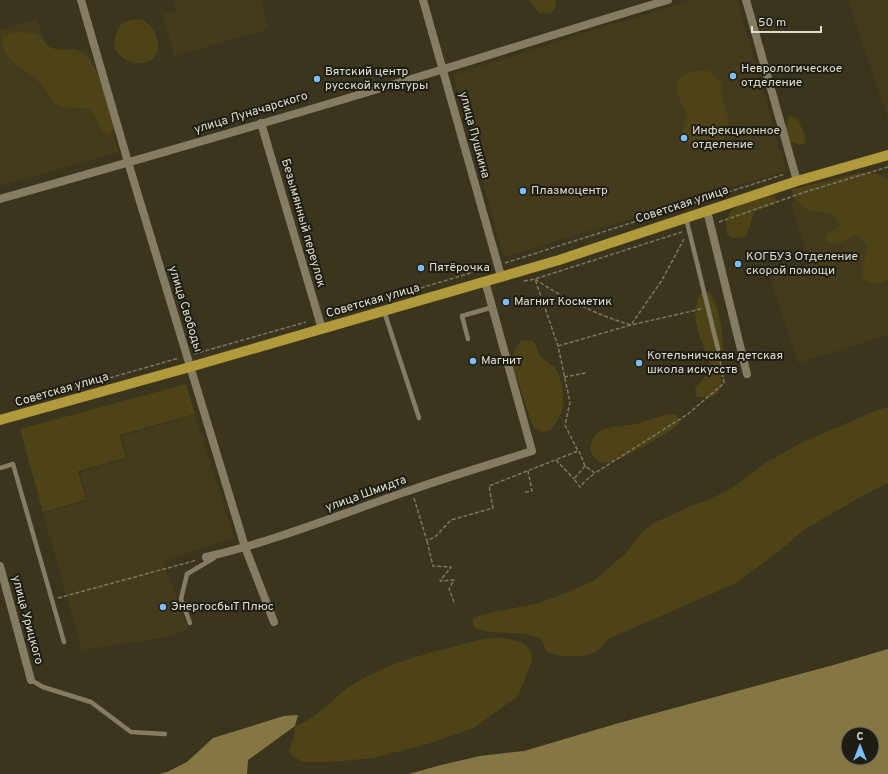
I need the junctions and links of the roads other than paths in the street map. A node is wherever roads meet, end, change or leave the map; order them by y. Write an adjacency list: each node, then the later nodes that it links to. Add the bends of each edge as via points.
1 (81, 0): 8 (street, улица Свободы)
2 (423, 0): 5 (street, улица Пушкина)
3 (668, 0): 5 (street, улица Луначарского)
4 (746, 0): 9 (street)
5 (443, 69): 6 (street, улица Луначарского); 13 (street, улица Пушкина)
6 (261, 123): 8 (street, улица Луначарского); 17 (street, Безымянный переулок)
7 (888, 155): 9 (main road, Советская улица)
8 (128, 162): 10 (street, улица Луначарского); 20 (street, улица Свободы)
9 (795, 176): 11 (main road, Советская улица)
10 (0, 199)
11 (707, 211): 12 (main road, Советская улица); 21 (street)
12 (686, 217): 13 (main road, Советская улица, via 559,260); 19 (lane)
13 (501, 276): 14 (main road, Советская улица)
14 (485, 281): 15 (street); 16 (main road, Советская улица)
15 (493, 307): 18 (lane, via 462,316); 25 (street, улица Шмидта, via 532,451)
16 (384, 311): 17 (main road, Советская улица); 22 (lane)
17 (322, 329): 20 (main road, Советская улица)
18 (468, 339)
19 (718, 349)
20 (190, 367): 23 (main road, Советская улица); 25 (street, улица Свободы)
21 (747, 374)
22 (419, 418)
23 (0, 420)
24 (0, 468): 31 (lane, via 13,464)
25 (245, 547): 26 (street, улица Шмидта); 29 (street, улица Свободы)
26 (226, 553): 27 (street, улица Шмидта); 30 (lane, via 187,574 181,599)
27 (206, 557)
28 (0, 566): 32 (street, улица Урицкого)
29 (274, 622)
30 (190, 623)
31 (64, 642)
32 (31, 680): 33 (lane, via 43,687 91,702 132,732)
33 (164, 734)

